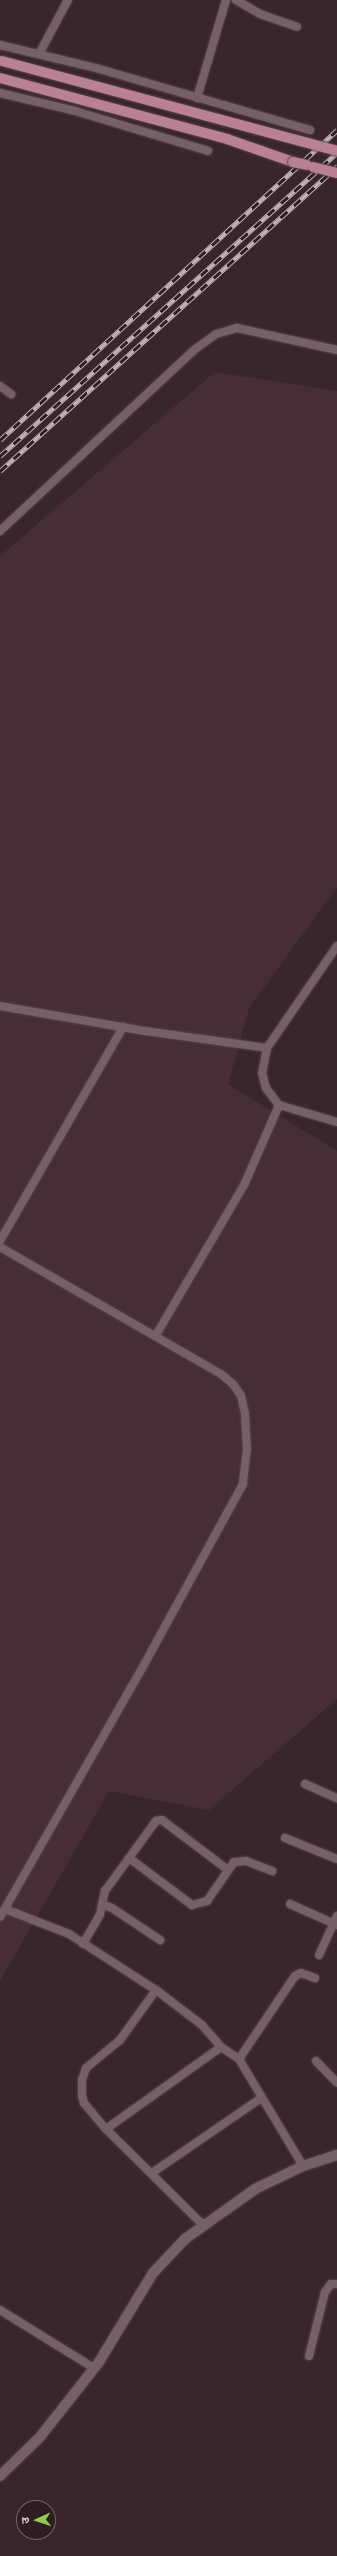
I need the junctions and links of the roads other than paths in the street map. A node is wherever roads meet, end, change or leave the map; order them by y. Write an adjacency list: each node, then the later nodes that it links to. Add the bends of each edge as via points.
1 (68, 0): 6 (street)
2 (226, 0): 10 (street)
3 (236, 0): 4 (street, via 260,14)
4 (297, 27)
5 (0, 44): 6 (street)
6 (39, 54): 10 (street)
7 (1, 61): 13 (main road, bridge)
8 (0, 78): 14 (main road, bridge)
9 (0, 93): 12 (street, via 75,111)
10 (197, 98): 11 (street)
11 (310, 130)
12 (208, 151)
13 (337, 151)
14 (337, 173)
15 (337, 350): 18 (street, via 237,328 216,334 194,350)
16 (0, 386): 17 (street)
17 (11, 394)
18 (0, 531)
19 (337, 946): 22 (street)
20 (0, 1006): 21 (street)
21 (123, 1027): 22 (street); 25 (street)
22 (267, 1048): 23 (street, via 262,1073 266,1088)
23 (279, 1104): 24 (street); 27 (street, via 245,1183)
24 (337, 1122)
25 (0, 1241)
26 (0, 1247): 27 (street)
27 (156, 1335): 37 (street, via 221,1374 233,1384 241,1396 247,1449 243,1484)
28 (305, 1784): 29 (street)
29 (337, 1798)
30 (285, 1838): 32 (street)
31 (129, 1858): 33 (street, via 192,1905 206,1901); 33 (street, via 154,1823 162,1820); 35 (street, via 105,1891)
32 (337, 1859)
33 (228, 1870): 34 (street, via 239,1860)
34 (272, 1871)
35 (102, 1904): 40 (street); 41 (street, via 100,1914)
36 (290, 1904): 39 (street)
37 (5, 1909): 38 (street); 41 (street, via 69,1934)
38 (0, 1917)
39 (336, 1921): 42 (street)
40 (160, 1940)
41 (83, 1944): 44 (street)
42 (319, 1955)
43 (316, 1978): 46 (street, via 301,1973 295,1976)
44 (156, 1990): 45 (street, via 202,2025); 50 (street, via 120,2040 90,2064 84,2074 84,2103)
45 (221, 2047): 46 (street); 50 (street)
46 (239, 2059): 49 (street)
47 (316, 2060): 48 (street)
48 (337, 2083)
49 (261, 2098): 52 (street); 53 (street)
50 (106, 2129): 53 (street)
51 (337, 2155): 52 (street)
52 (302, 2166): 54 (street, via 255,2189)
53 (152, 2173): 54 (street)
54 (203, 2226): 58 (street, via 186,2239 153,2274)
55 (337, 2284): 57 (street, via 331,2284 325,2292)
56 (0, 2310): 58 (street)
57 (310, 2356)
58 (94, 2368): 59 (street, via 40,2437)
59 (0, 2476)

